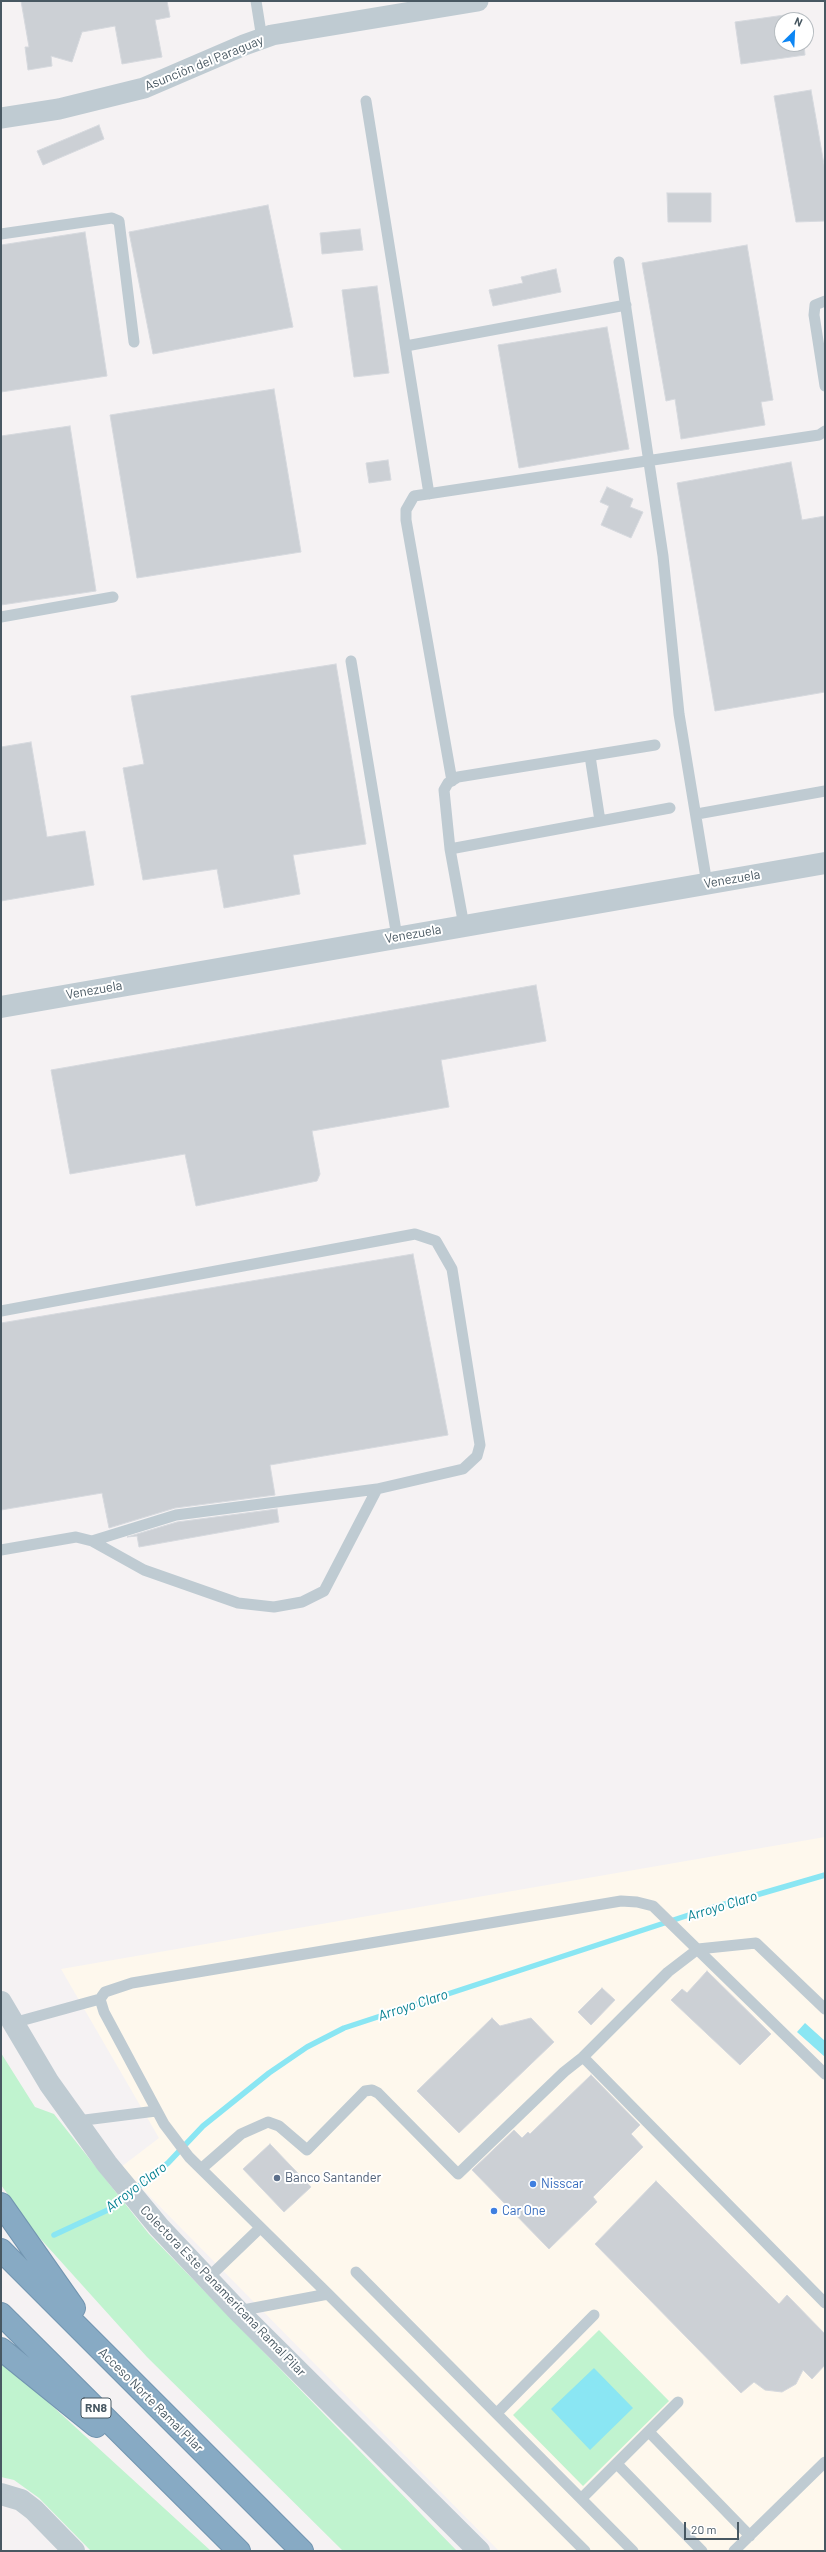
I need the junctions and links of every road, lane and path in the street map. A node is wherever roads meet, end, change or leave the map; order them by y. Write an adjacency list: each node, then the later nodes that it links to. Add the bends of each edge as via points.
1 (256, 1): 3 (lane)
2 (478, 1): 3 (street, Asunciòn del Paraguay, via 295,30)
3 (262, 39): 5 (street, Asunciòn del Paraguay, via 144,88 59,109)
4 (366, 101): 11 (lane)
5 (1, 118)
6 (1, 234): 10 (lane, via 112,218 119,220)
7 (619, 262): 9 (lane)
8 (825, 301): 12 (lane, via 815,305 814,315)
9 (626, 305): 11 (lane); 14 (lane)
10 (134, 342)
11 (406, 346): 15 (lane)
12 (825, 386)
13 (825, 431): 14 (lane, via 819,435)
14 (650, 460): 15 (lane); 24 (lane, via 663,556 679,714)
15 (429, 494): 21 (lane, via 414,496 406,510 406,520)
16 (113, 596): 17 (lane)
17 (1, 617)
18 (351, 661): 30 (lane)
19 (655, 745): 20 (lane)
20 (590, 756): 21 (lane, via 458,777); 25 (lane)
21 (452, 781): 26 (lane, via 444,790)
22 (825, 791): 24 (lane)
23 (670, 808): 25 (lane)
24 (697, 814): 28 (lane)
25 (600, 821): 26 (lane)
26 (450, 849): 29 (lane)
27 (825, 863): 28 (street, Venezuela)
28 (707, 884): 29 (street, Venezuela)
29 (464, 926): 30 (street, Venezuela)
30 (397, 937): 31 (street, Venezuela)
31 (1, 1006)
32 (1, 1311): 33 (lane, via 415,1234 436,1241 452,1269 480,1444 477,1456 463,1469)
33 (377, 1489): 34 (lane, via 176,1515); 34 (lane, via 324,1591 302,1602 274,1607 238,1603 144,1570)
34 (92, 1541): 35 (lane, via 76,1537)
35 (1, 1550)
36 (696, 1947): 37 (lane, via 653,1906 621,1901 132,1983 105,1992); 39 (lane, via 756,1942); 41 (lane); 42 (lane)
37 (100, 1999): 40 (lane); 43 (lane, via 110,2024)
38 (1, 2002): 40 (street, Colectora Este Panamericana Ramal Pilar)
39 (825, 2009)
40 (13, 2023): 44 (street, Colectora Este Panamericana Ramal Pilar, via 49,2082)
41 (584, 2058): 45 (lane, via 564,2072 458,2174 378,2093 372,2090 365,2091 306,2150 279,2126 268,2122 241,2134); 52 (lane)
42 (825, 2074)
43 (156, 2111): 44 (lane); 45 (lane, via 189,2157)
44 (77, 2121): 50 (street, Colectora Este Panamericana Ramal Pilar, via 107,2164 159,2227)
45 (201, 2169): 47 (lane)
46 (1, 2204): 57 (highway)
47 (260, 2228): 50 (lane); 51 (lane)
48 (1, 2250): 57 (highway, Acceso Norte Ramal Pilar)
49 (356, 2272): 59 (lane)
50 (208, 2278): 53 (street, Colectora Este Panamericana Ramal Pilar)
51 (328, 2294): 53 (lane); 71 (lane)
52 (825, 2303)
53 (238, 2311): 70 (street, Colectora Este Panamericana Ramal Pilar)
54 (1, 2314): 65 (highway, RN8)
55 (594, 2315): 59 (lane)
56 (1, 2349): 65 (highway)
57 (118, 2367): 69 (highway, Acceso Norte Ramal Pilar)
58 (678, 2402): 60 (lane)
59 (496, 2413): 64 (lane)
60 (649, 2432): 62 (lane); 66 (lane)
61 (825, 2462): 66 (lane)
62 (617, 2464): 64 (lane); 73 (lane)
63 (1, 2494): 67 (street, via 21,2500 34,2510)
64 (582, 2498): 72 (lane)
65 (191, 2503): 68 (highway, RN8)
66 (750, 2536): 74 (lane)
67 (74, 2551)
68 (239, 2551)
69 (302, 2551)
70 (479, 2551)
71 (585, 2551)
72 (633, 2551)
73 (702, 2551)
74 (734, 2551)

